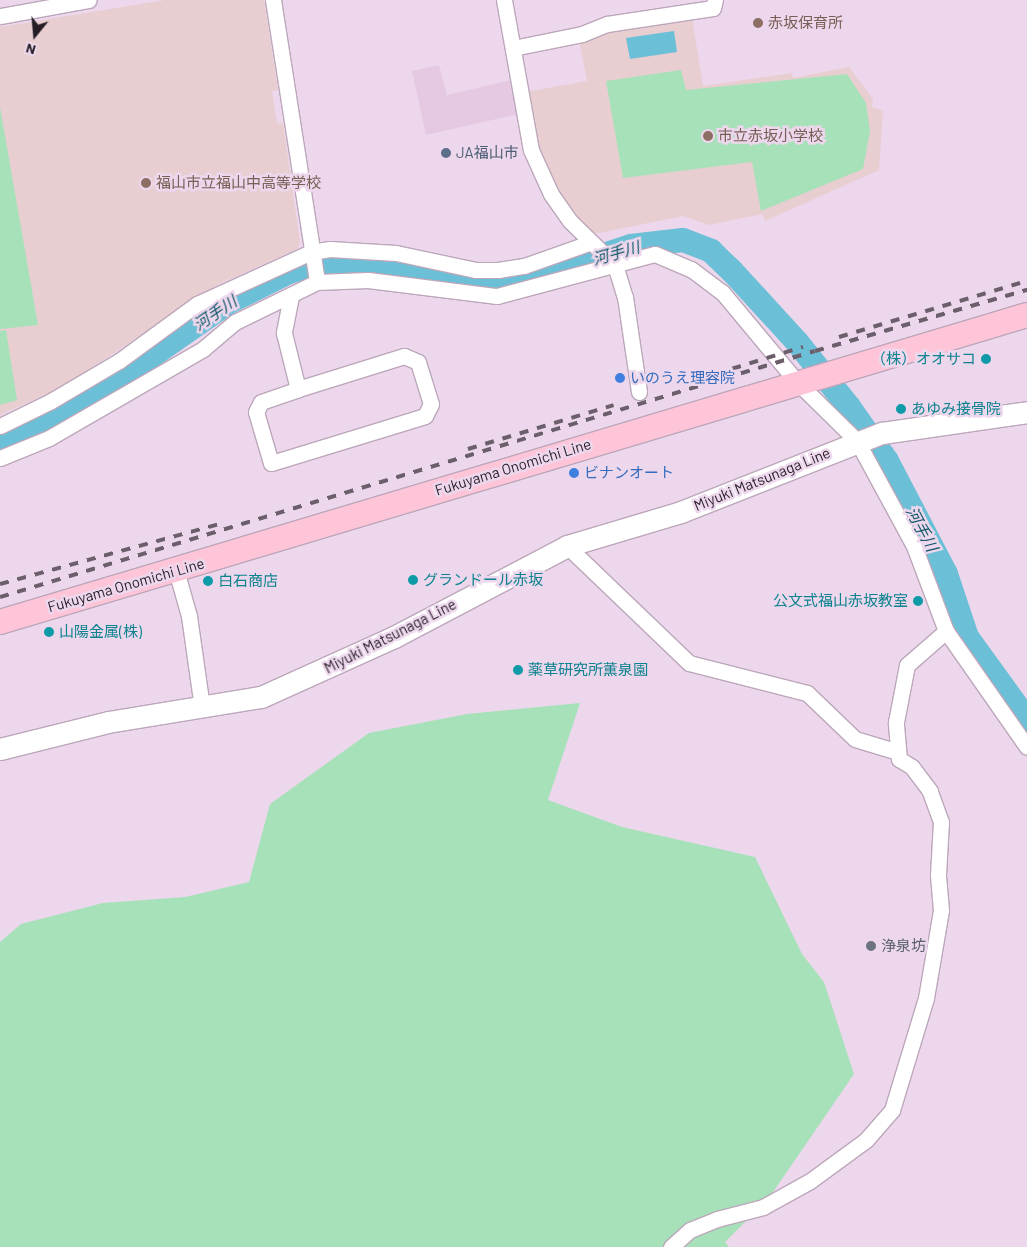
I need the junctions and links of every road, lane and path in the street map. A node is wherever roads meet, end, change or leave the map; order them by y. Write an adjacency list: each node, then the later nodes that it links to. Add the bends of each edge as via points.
1 (88, 0): 5 (street)
2 (273, 0): 8 (street)
3 (504, 0): 6 (street)
4 (715, 0): 6 (street, via 713,8 606,24 582,34)
5 (0, 16)
6 (513, 48): 7 (street, via 531,150 551,194)
7 (591, 245): 8 (street, via 524,266 498,270 476,270 396,253 330,249); 9 (street)
8 (312, 254): 10 (street); 17 (street, via 197,304 118,361 51,402)
9 (613, 264): 10 (street, via 497,296 368,280); 13 (street, via 655,254 691,269 722,292); 15 (street, via 625,297)
10 (317, 280): 11 (street)
11 (291, 296): 14 (street, via 284,333); 19 (street, via 235,322 203,349 49,438)
12 (1027, 315): 13 (main road, Fukuyama Onomichi Line)
13 (802, 380): 18 (street); 21 (main road, Fukuyama Onomichi Line)
14 (298, 389): 14 (street, via 404,356 418,362 431,404 425,416 271,463 256,412 261,402)
15 (638, 392)
16 (1027, 412): 18 (main road, Miyuki Matsunaga Line)
17 (0, 426)
18 (866, 438): 20 (main road, Miyuki Matsunaga Line, via 681,512); 23 (street, via 914,546)
19 (0, 458)
20 (567, 546): 24 (main road, Miyuki Matsunaga Line, via 394,637 294,684 260,697); 27 (street, via 690,663 807,694 855,739)
21 (176, 570): 22 (main road, Fukuyama Onomichi Line); 24 (street, via 189,616)
22 (0, 622)
23 (946, 631): 25 (street); 27 (street, via 907,666 896,722)
24 (202, 707): 26 (main road, Miyuki Matsunaga Line, via 108,722)
25 (1027, 747)
26 (0, 749)
27 (898, 752): 28 (street, via 899,759 912,767 930,791 941,822 938,875 941,910 926,998 892,1110 866,1140 810,1181 762,1208 717,1219 690,1230)
28 (671, 1247)

